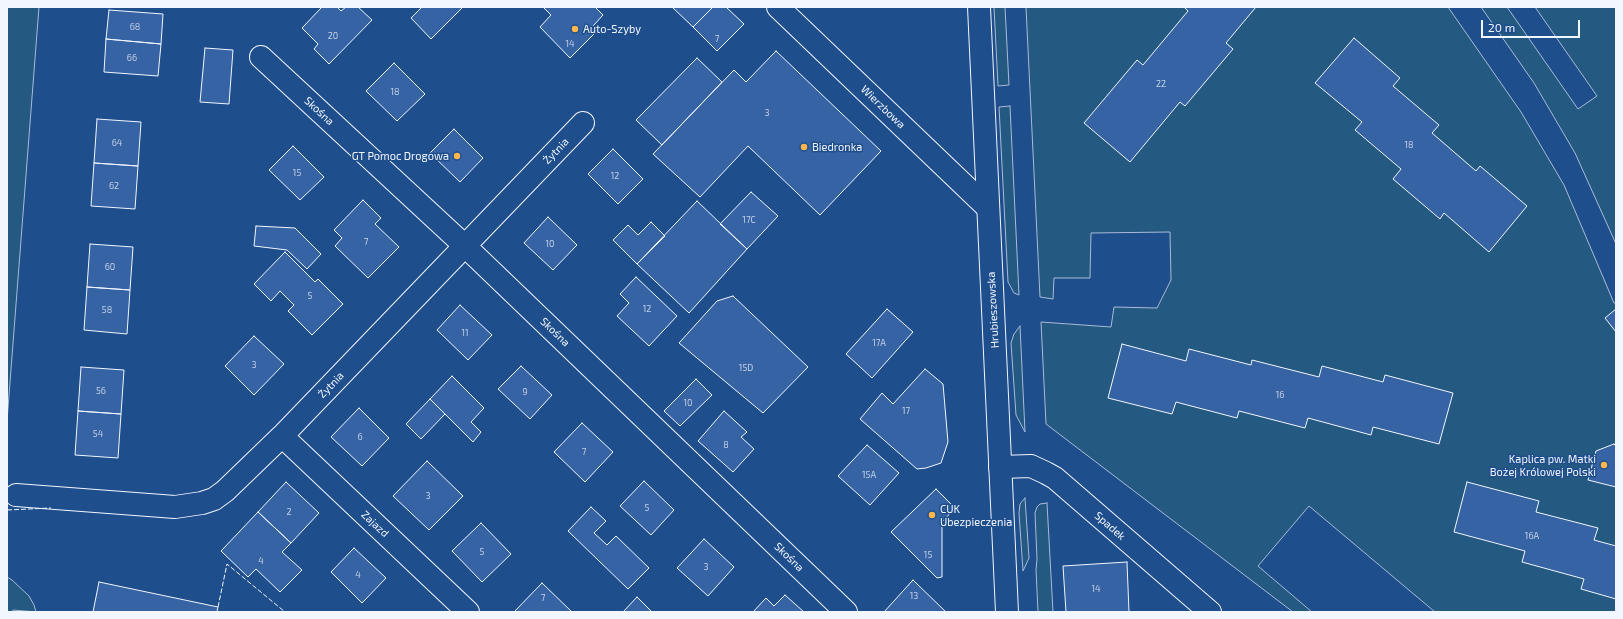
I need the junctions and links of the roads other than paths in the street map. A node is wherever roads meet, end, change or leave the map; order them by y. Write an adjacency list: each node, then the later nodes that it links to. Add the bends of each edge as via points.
1 (778, 7): 5 (street, Wierzbowa)
2 (979, 7): 5 (street, Hrubieszowska)
3 (261, 57): 6 (street, Skośna)
4 (583, 123): 6 (street, Żytnia)
5 (988, 208): 8 (street, Hrubieszowska)
6 (466, 246): 7 (street, Żytnia); 11 (street, Skośna)
7 (282, 436): 9 (street, Żytnia, via 225,491 214,499 202,503 175,507); 10 (street, Zajazd)
8 (1000, 467): 12 (street, Hrubieszowska); 13 (street, Spadek, via 1031,466 1055,478)
9 (16, 495)
10 (468, 612)
11 (846, 612)
12 (1007, 612)
13 (1210, 612)

